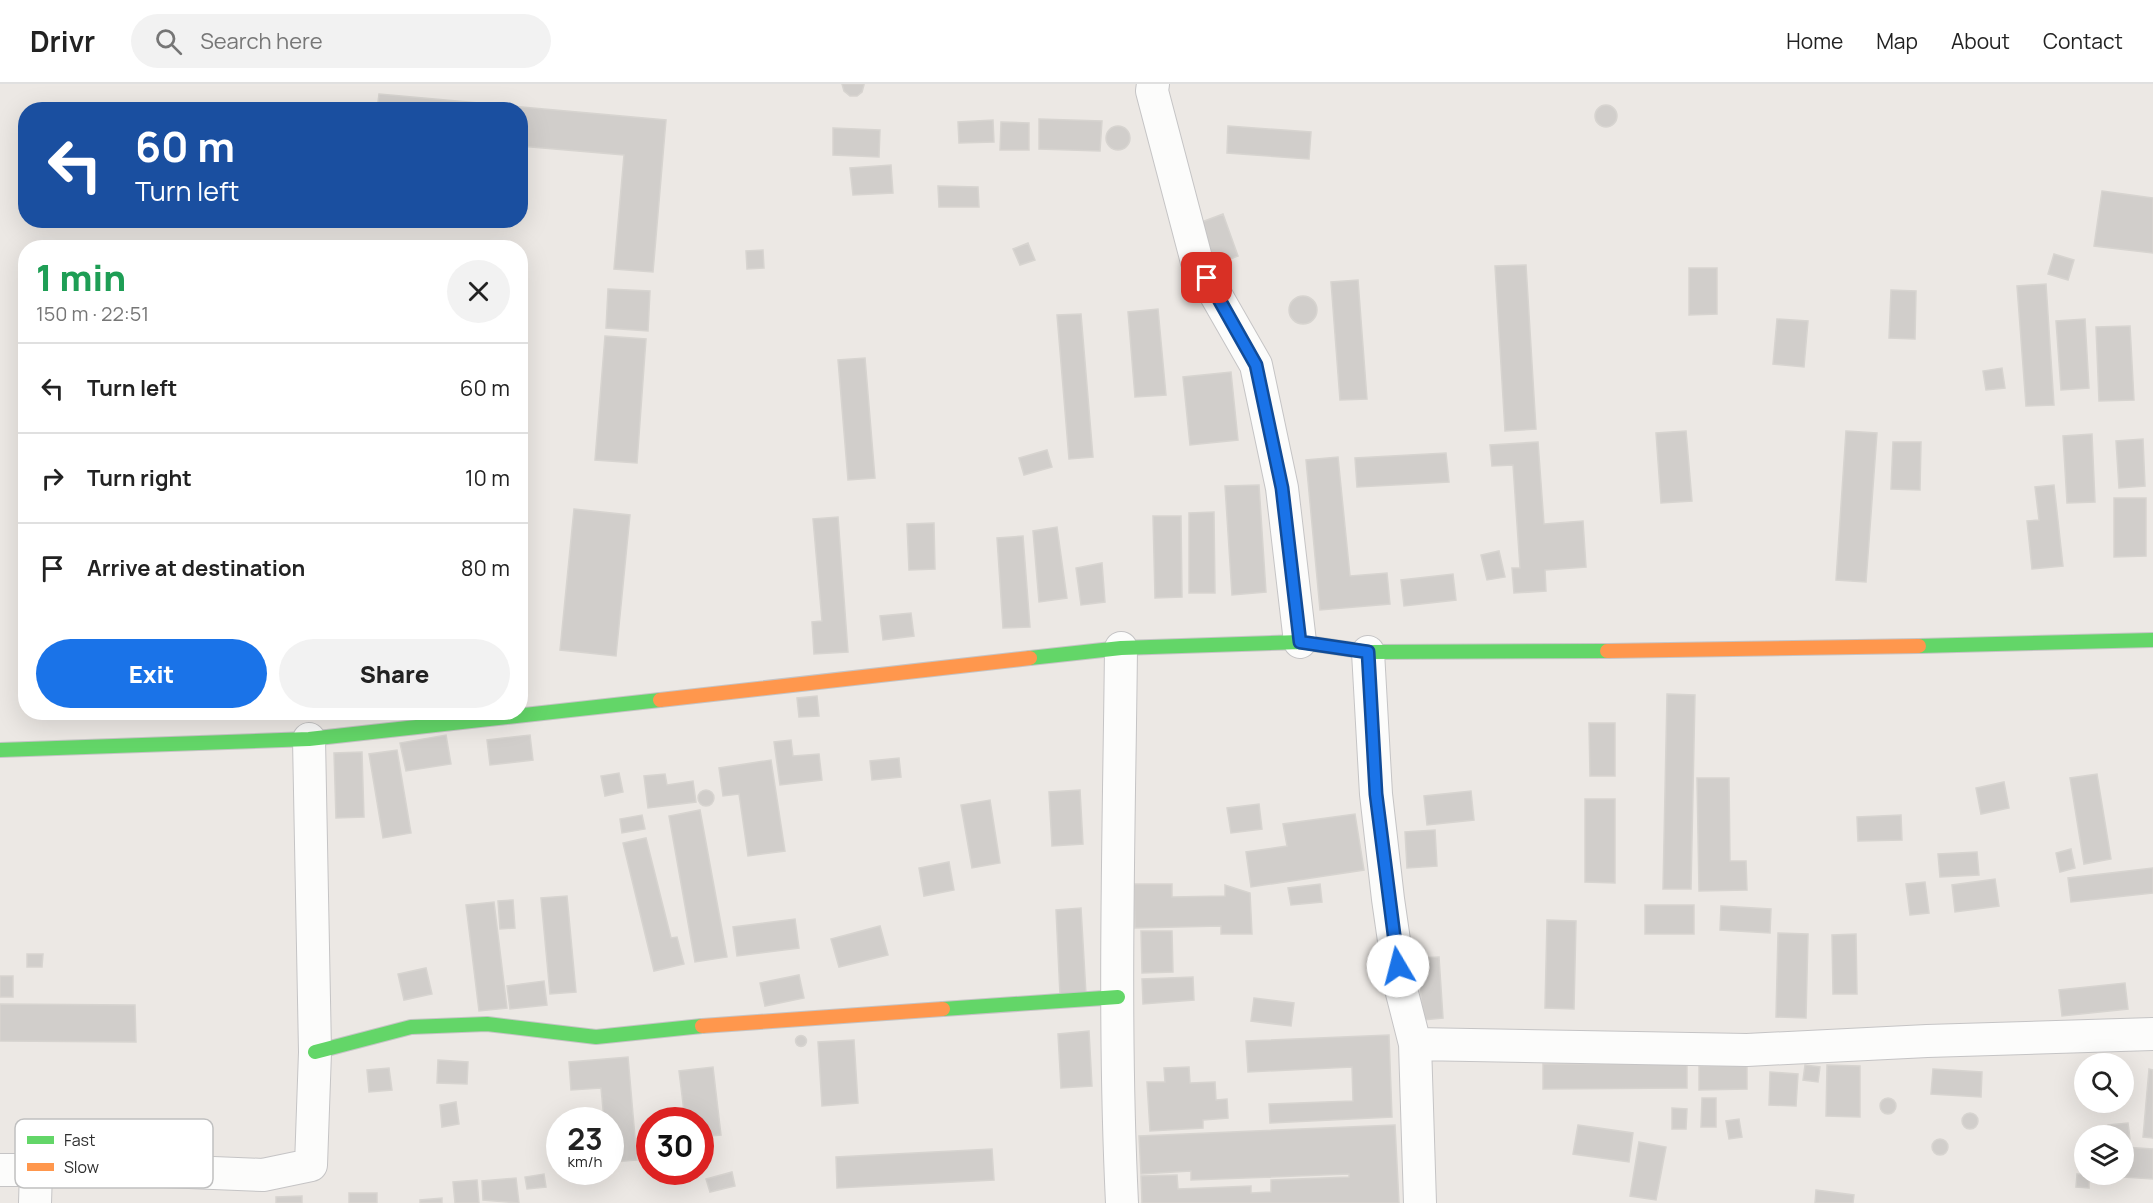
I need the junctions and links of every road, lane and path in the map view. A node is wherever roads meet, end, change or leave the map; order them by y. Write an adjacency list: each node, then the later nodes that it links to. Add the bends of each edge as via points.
1 (1153, 84): 3 (street, via 1197,262 1256,365 1282,488)
2 (2153, 640): 5 (street, via 1898,648)
3 (1300, 642): 4 (street); 5 (street)
4 (1121, 648): 6 (street); 10 (street)
5 (1368, 652): 12 (street, via 1376,794 1388,899 1401,989)
6 (528, 714)
7 (479, 720): 8 (street)
8 (309, 739): 9 (street); 13 (street)
9 (0, 750)
10 (1118, 997): 13 (street, via 707,1025 596,1037 487,1024 411,1027); 19 (street)
11 (2153, 1034): 12 (street, via 1747,1050)
12 (1415, 1044): 20 (street)
13 (315, 1052): 16 (street, via 311,1165 263,1174)
14 (0, 1170): 15 (street)
15 (15, 1170)
16 (213, 1172)
17 (35, 1188): 18 (street)
18 (35, 1203)
19 (1122, 1203)
20 (1420, 1203)

